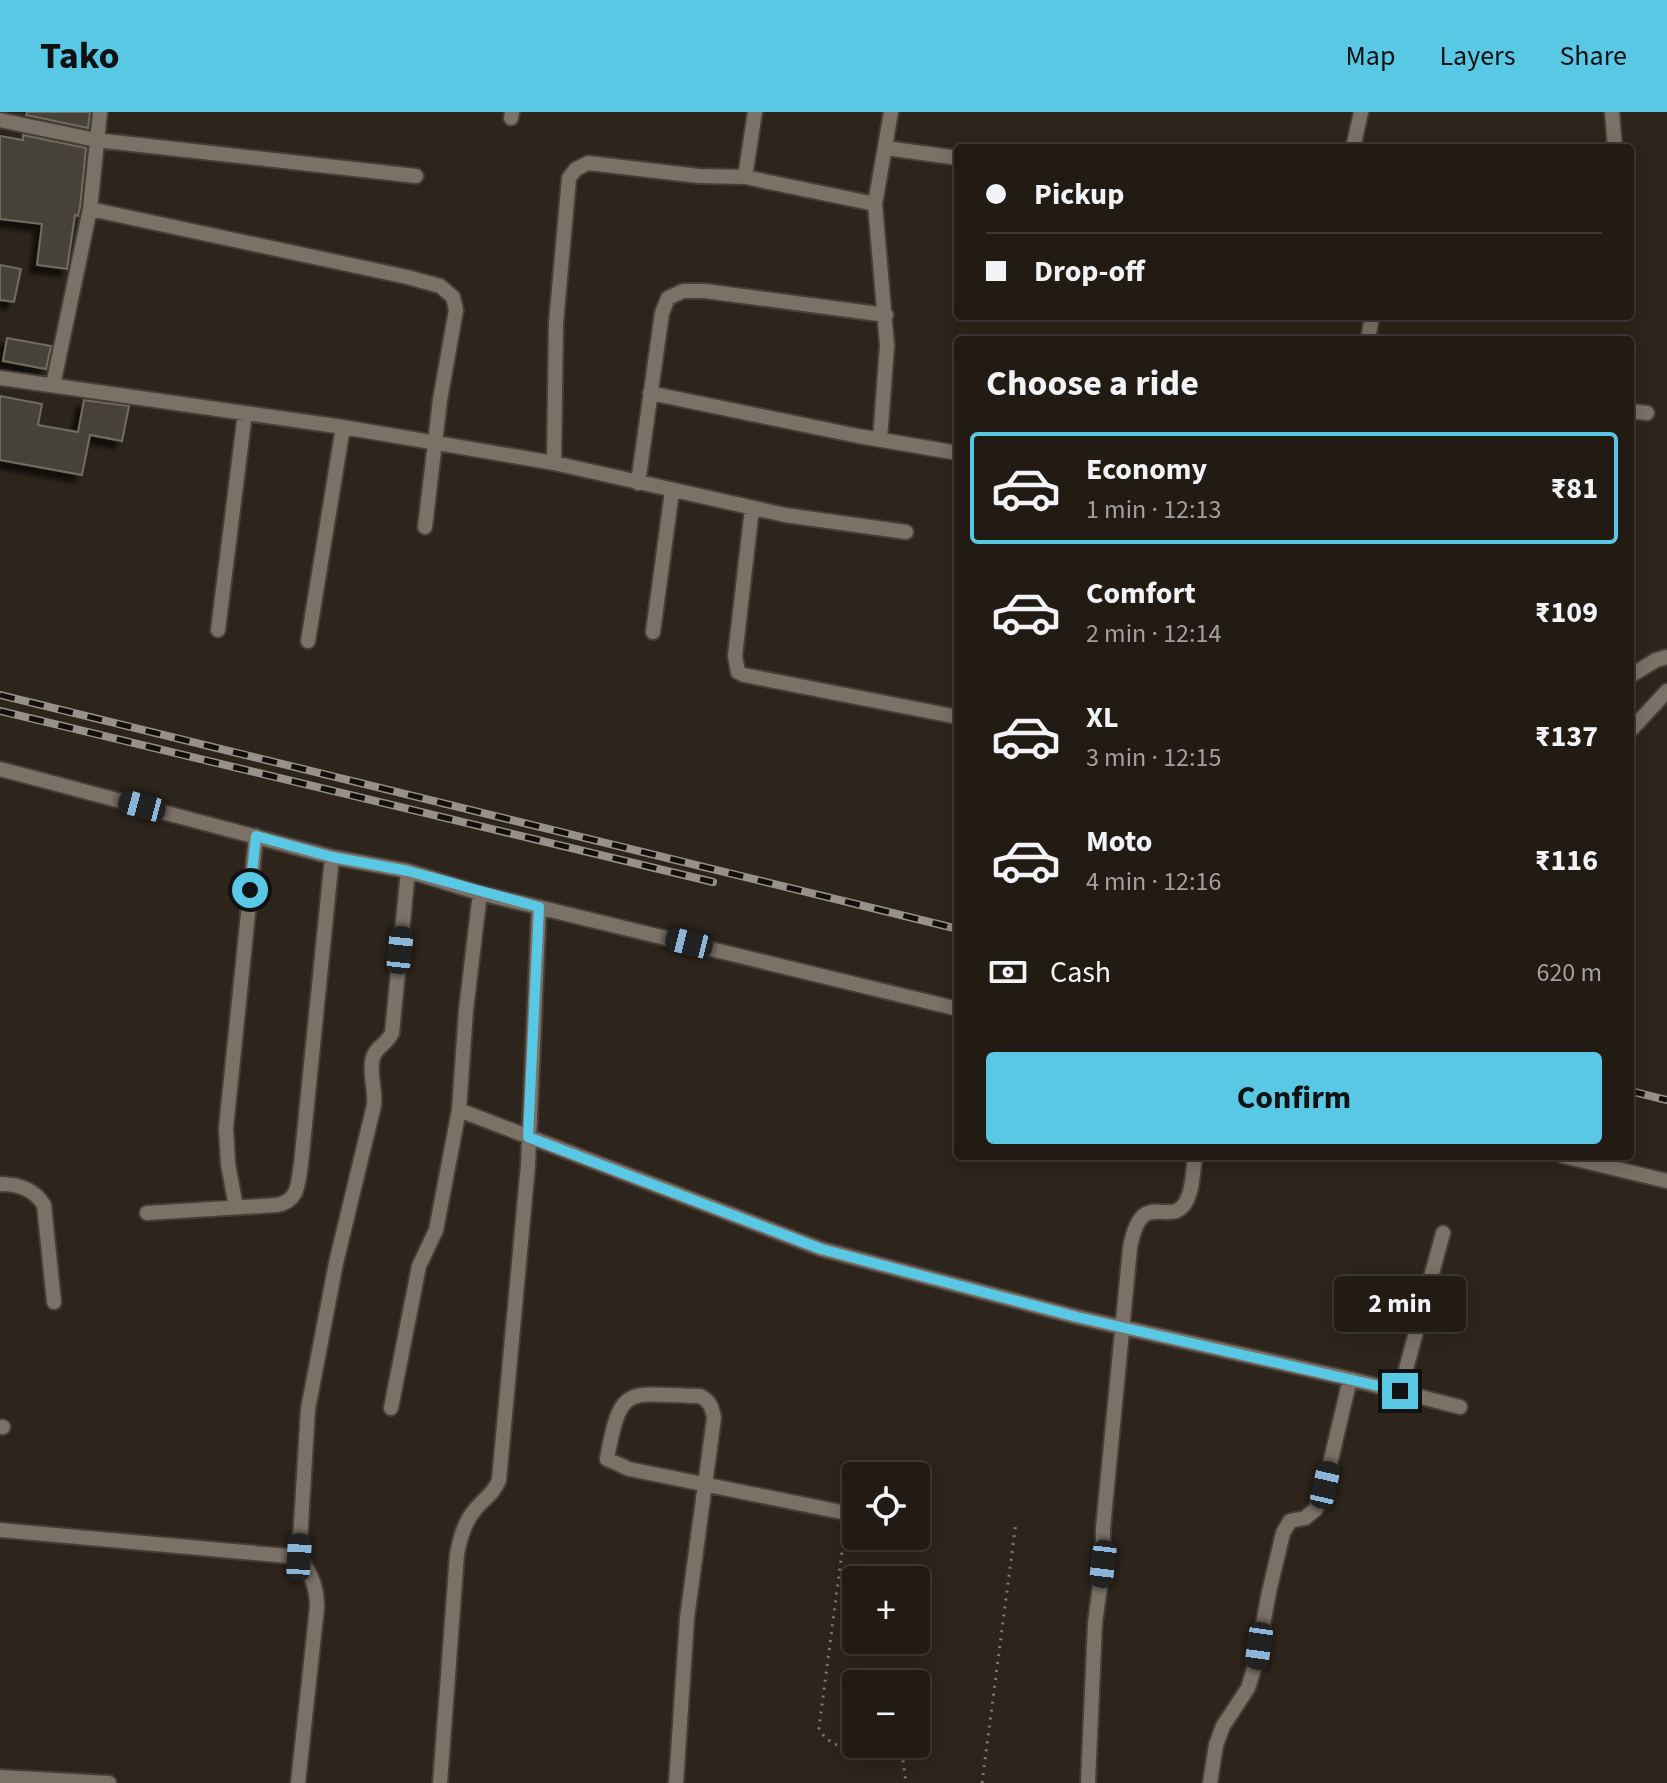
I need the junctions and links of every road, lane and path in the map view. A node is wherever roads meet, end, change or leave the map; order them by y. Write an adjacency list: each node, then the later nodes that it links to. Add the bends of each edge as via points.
1 (100, 112): 7 (street)
2 (755, 112): 13 (street)
3 (891, 112): 10 (street)
4 (1361, 112): 8 (street)
5 (1612, 112): 9 (street)
6 (0, 120): 7 (street)
7 (96, 140): 12 (street); 15 (street)
8 (1354, 144)
9 (1615, 144)
10 (886, 148): 11 (street); 14 (street)
11 (954, 157)
12 (416, 176)
13 (745, 177): 14 (street); 27 (street, via 588,163 569,178 556,323)
14 (875, 204): 16 (street)
15 (90, 209): 18 (street); 25 (street, via 440,286 453,297 456,310)
16 (886, 315): 19 (street, via 683,291 668,298 662,313); 24 (street)
17 (0, 378): 18 (street)
18 (53, 385): 21 (street)
19 (650, 393): 24 (street); 28 (street)
20 (1634, 411): 22 (street)
21 (245, 413): 23 (street); 33 (street)
22 (1647, 413)
23 (343, 427): 25 (street); 35 (street)
24 (880, 439): 26 (street)
25 (434, 444): 27 (street); 31 (street)
26 (954, 452)
27 (554, 463): 28 (street)
28 (638, 483): 29 (street)
29 (672, 491): 30 (street); 34 (street)
30 (752, 508): 32 (street); 39 (street, via 735,656 738,672)
31 (425, 527)
32 (906, 532)
33 (218, 630)
34 (653, 632)
35 (308, 641)
36 (1667, 657): 37 (street)
37 (1634, 674)
38 (1667, 691): 40 (street)
39 (954, 716)
40 (1634, 727)
41 (0, 769): 42 (street)
42 (256, 836): 43 (street); 54 (street, via 226,1128)
43 (332, 857): 44 (street); 54 (street, via 295,1197 277,1205)
44 (408, 871): 45 (street); 68 (street, via 392,1033 375,1053 374,1105 308,1409)
45 (480, 893): 46 (street); 48 (street)
46 (539, 907): 47 (street); 49 (street)
47 (954, 1008)
48 (459, 1110): 49 (street); 62 (street, via 436,1230 419,1266)
49 (528, 1137): 58 (street, via 821,1249); 73 (street, via 499,1480 467,1520 457,1554)
50 (1194, 1160): 58 (street, via 1183,1206 1153,1211 1133,1229)
51 (1580, 1160): 52 (street)
52 (1667, 1181)
53 (0, 1184): 57 (street, via 23,1187 44,1205)
54 (236, 1207): 55 (street)
55 (147, 1213)
56 (1443, 1233): 60 (street)
57 (54, 1302)
58 (1124, 1327): 59 (street); 77 (street, via 1095,1623)
59 (1350, 1379): 60 (street); 78 (street, via 1316,1509 1290,1521 1283,1533 1256,1662 1248,1688 1223,1726)
60 (1400, 1391): 61 (street)
61 (1460, 1407)
62 (391, 1408)
63 (706, 1483): 63 (street, via 714,1418 707,1400 638,1395 626,1399 614,1421 607,1459 629,1469); 64 (street); 74 (street, via 687,1618)
64 (842, 1512)
65 (1016, 1522): 76 (path)
66 (0, 1530): 68 (street)
67 (846, 1550): 75 (path, via 819,1728 834,1745 896,1753 903,1760)
68 (299, 1557): 72 (street, via 311,1573 317,1607)
69 (0, 1777): 70 (street)
70 (54, 1781): 71 (street)
71 (109, 1783)
72 (298, 1783)
73 (440, 1783)
74 (676, 1783)
75 (906, 1783)
76 (982, 1783)
77 (1088, 1783)
78 (1210, 1783)

